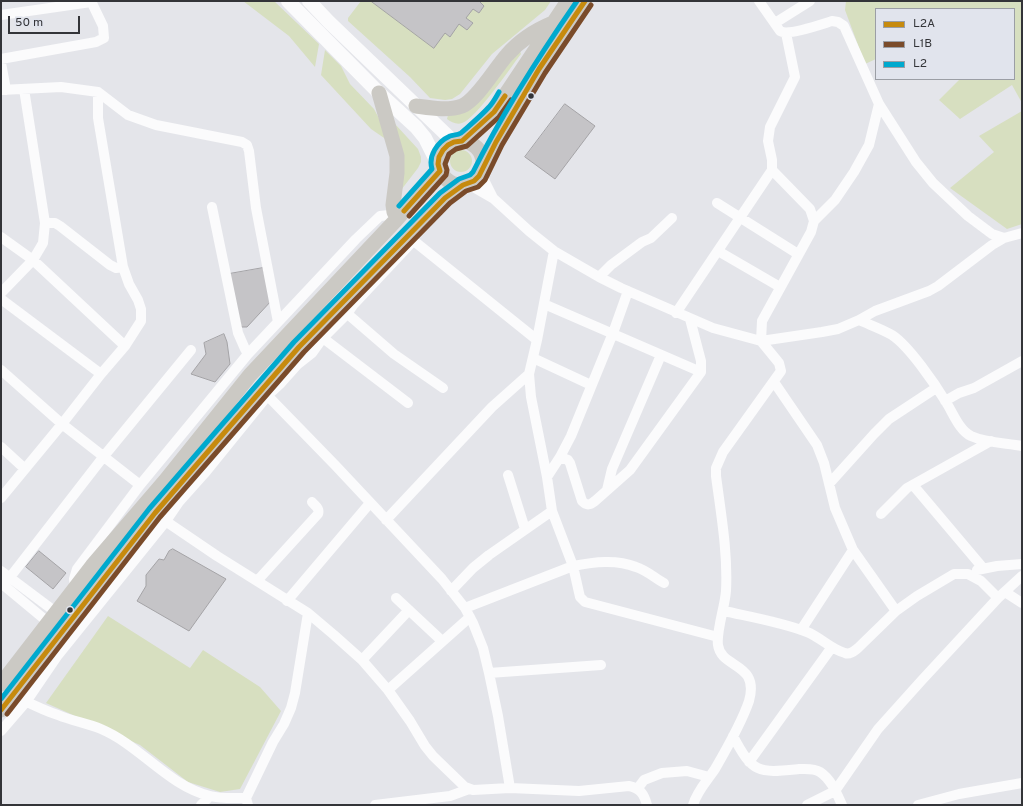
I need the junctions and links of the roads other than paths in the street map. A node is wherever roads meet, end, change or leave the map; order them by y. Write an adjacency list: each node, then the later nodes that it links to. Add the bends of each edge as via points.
1 (288, 1): 17 (street)
2 (309, 1): 19 (street)
3 (568, 1): 9 (main road)
4 (585, 1): 22 (main road, via 539,69)
5 (759, 1): 10 (street)
6 (810, 1): 10 (street)
7 (91, 2): 8 (street); 12 (street, via 103,26 104,38 82,45)
8 (1, 15)
9 (554, 23): 19 (main road, via 516,46 472,99 464,105 446,109); 20 (main road, via 494,112)
10 (775, 23): 11 (street, via 780,31)
11 (786, 32): 18 (street, via 832,21 844,26); 23 (street, via 795,77 770,127 768,141)
12 (1, 59)
13 (1, 63): 15 (street)
14 (24, 89): 15 (street); 16 (street, via 61,87); 34 (street)
15 (4, 90)
16 (98, 92): 43 (street, via 98,118); 54 (street, via 128,115 149,123 247,145 256,208)
17 (379, 93): 21 (street, via 425,138); 26 (main road, via 398,156)
18 (879, 104): 33 (street, via 869,145 858,165 835,200); 38 (street, via 916,162 933,183 968,216 992,234)
19 (416, 106): 20 (street)
20 (458, 142): 21 (main road, via 448,145 443,150 439,157); 22 (main road, via 476,147 483,160)
21 (439, 167): 24 (main road, via 443,177 449,182 456,185); 32 (main road)
22 (482, 169): 24 (main road, via 474,181); 25 (street, via 485,182)
23 (772, 170): 31 (street); 33 (street, via 810,209)
24 (466, 184): 25 (street); 37 (main road, via 445,198)
25 (494, 199): 39 (street)
26 (394, 200): 29 (street); 32 (main road)
27 (717, 203): 31 (street)
28 (212, 207): 61 (street, via 238,333)
29 (380, 216): 32 (street, via 389,215); 54 (street)
30 (672, 218): 44 (street, via 651,238 610,265)
31 (740, 218): 40 (street); 41 (street)
32 (397, 219): 107 (main road, via 250,375)
33 (814, 221): 41 (street, via 811,232)
34 (45, 223): 42 (street, via 43,243); 43 (street, via 55,223 110,265 116,268)
35 (1022, 233): 38 (street)
36 (1, 236): 42 (street)
37 (410, 238): 50 (main road); 57 (street)
38 (1004, 238): 53 (street, via 938,286)
39 (554, 251): 44 (street); 49 (street)
40 (718, 251): 45 (street); 51 (street)
41 (798, 254): 45 (street)
42 (33, 260): 47 (street); 59 (street)
43 (123, 267): 59 (street, via 141,309 141,321)
44 (599, 277): 46 (street)
45 (780, 287): 58 (street, via 762,321)
46 (628, 291): 51 (street); 55 (street)
47 (1, 293)
48 (1, 299): 67 (street)
49 (544, 304): 55 (street); 57 (street)
50 (343, 310): 56 (main road); 71 (street, via 394,354)
51 (676, 313): 52 (street)
52 (690, 319): 58 (street); 66 (street, via 701,361)
53 (859, 320): 58 (street, via 838,329); 72 (street, via 893,336 910,351)
54 (278, 322): 61 (street)
55 (613, 334): 62 (street); 70 (street)
56 (318, 335): 73 (main road); 75 (street)
57 (537, 340): 63 (street)
58 (761, 341): 69 (street, via 779,363 781,370)
59 (125, 346): 67 (street)
60 (191, 350): 80 (street)
61 (248, 354): 86 (street)
62 (661, 355): 66 (street); 88 (street, via 612,468)
63 (533, 358): 68 (street); 70 (street)
64 (1022, 361): 74 (street)
65 (1, 370): 76 (street)
66 (701, 372): 88 (street, via 630,470)
67 (101, 374): 76 (street)
68 (529, 374): 84 (street); 95 (street, via 492,407)
69 (774, 382): 85 (street, via 817,445); 114 (street, via 723,452 716,468 726,573)
70 (591, 385): 81 (street)
71 (443, 388)
72 (936, 388): 74 (street); 85 (street, via 889,419)
73 (265, 392): 91 (street); 94 (main road)
74 (945, 401): 77 (street, via 964,431 970,436)
75 (408, 403)
76 (62, 424): 80 (street); 82 (street)
77 (991, 441): 78 (street); 87 (street)
78 (1022, 446)
79 (1, 447): 82 (street)
80 (104, 456): 86 (street); 105 (street)
81 (560, 457): 84 (street); 88 (street, via 570,463 582,501 586,504 590,505)
82 (25, 468): 89 (street)
83 (508, 475): 96 (street)
84 (547, 477): 92 (street)
85 (829, 484): 97 (street, via 834,508)
86 (140, 485): 107 (street, via 77,569)
87 (912, 485): 93 (street); 100 (street)
88 (607, 490)
89 (1, 498)
90 (312, 502): 104 (street, via 318,508 318,514)
91 (370, 503): 95 (street); 111 (street)
92 (552, 511): 96 (street); 99 (street)
93 (881, 514)
94 (161, 517): 104 (street); 128 (main road)
95 (386, 520): 108 (street)
96 (525, 529): 108 (street, via 473,568)
97 (853, 550): 115 (street); 119 (street)
98 (1022, 564): 100 (street)
99 (573, 566): 106 (street, via 613,562 637,567); 117 (street); 120 (street, via 580,597 585,602)
100 (983, 568): 102 (street)
101 (1, 571): 105 (street)
102 (968, 574): 109 (street); 115 (street, via 954,574)
103 (1022, 576): 109 (street)
104 (257, 581): 111 (street)
105 (5, 582): 118 (street)
106 (664, 583)
107 (75, 589): 118 (main road)
108 (451, 591): 117 (street)
109 (1002, 595): 112 (street); 138 (street, via 878,729)
110 (396, 598): 113 (street)
111 (287, 601): 116 (street)
112 (1022, 603)
113 (409, 610): 121 (street); 123 (street)
114 (724, 611): 119 (street); 120 (street)
115 (896, 611): 122 (street, via 854,652 847,654)
116 (308, 613): 123 (street); 140 (street, via 291,708)
117 (467, 613): 121 (street); 125 (street, via 473,623)
118 (53, 618): 126 (main road)
119 (801, 630): 122 (street, via 824,640)
120 (718, 637): 131 (street, via 722,655 747,673 751,683 749,700)
121 (442, 641): 127 (street)
122 (832, 647): 132 (street)
123 (362, 660): 127 (street)
124 (601, 665): 125 (street)
125 (489, 673): 135 (street)
126 (1, 684)
127 (388, 690): 137 (street, via 433,756)
128 (20, 699): 129 (main road); 130 (street); 139 (street, via 57,715 101,729 128,745 173,780)
129 (1, 710)
130 (1, 731)
131 (733, 736): 132 (street, via 744,757); 133 (street)
132 (750, 762): 138 (street, via 753,766 771,772 804,769 819,771)
133 (708, 777): 136 (street, via 687,771 662,774 644,780); 145 (street, via 695,797)
134 (1021, 787): 141 (street, via 959,794)
135 (510, 788): 136 (street, via 579,791 629,786); 137 (street)
136 (638, 788): 144 (street)
137 (469, 789): 143 (street, via 450,796)
138 (835, 791): 146 (street); 147 (street)
139 (210, 796): 140 (street); 142 (street)
140 (247, 801)
141 (924, 804)
142 (201, 805)
143 (375, 805)
144 (647, 805)
145 (693, 805)
146 (806, 805)
147 (842, 805)

